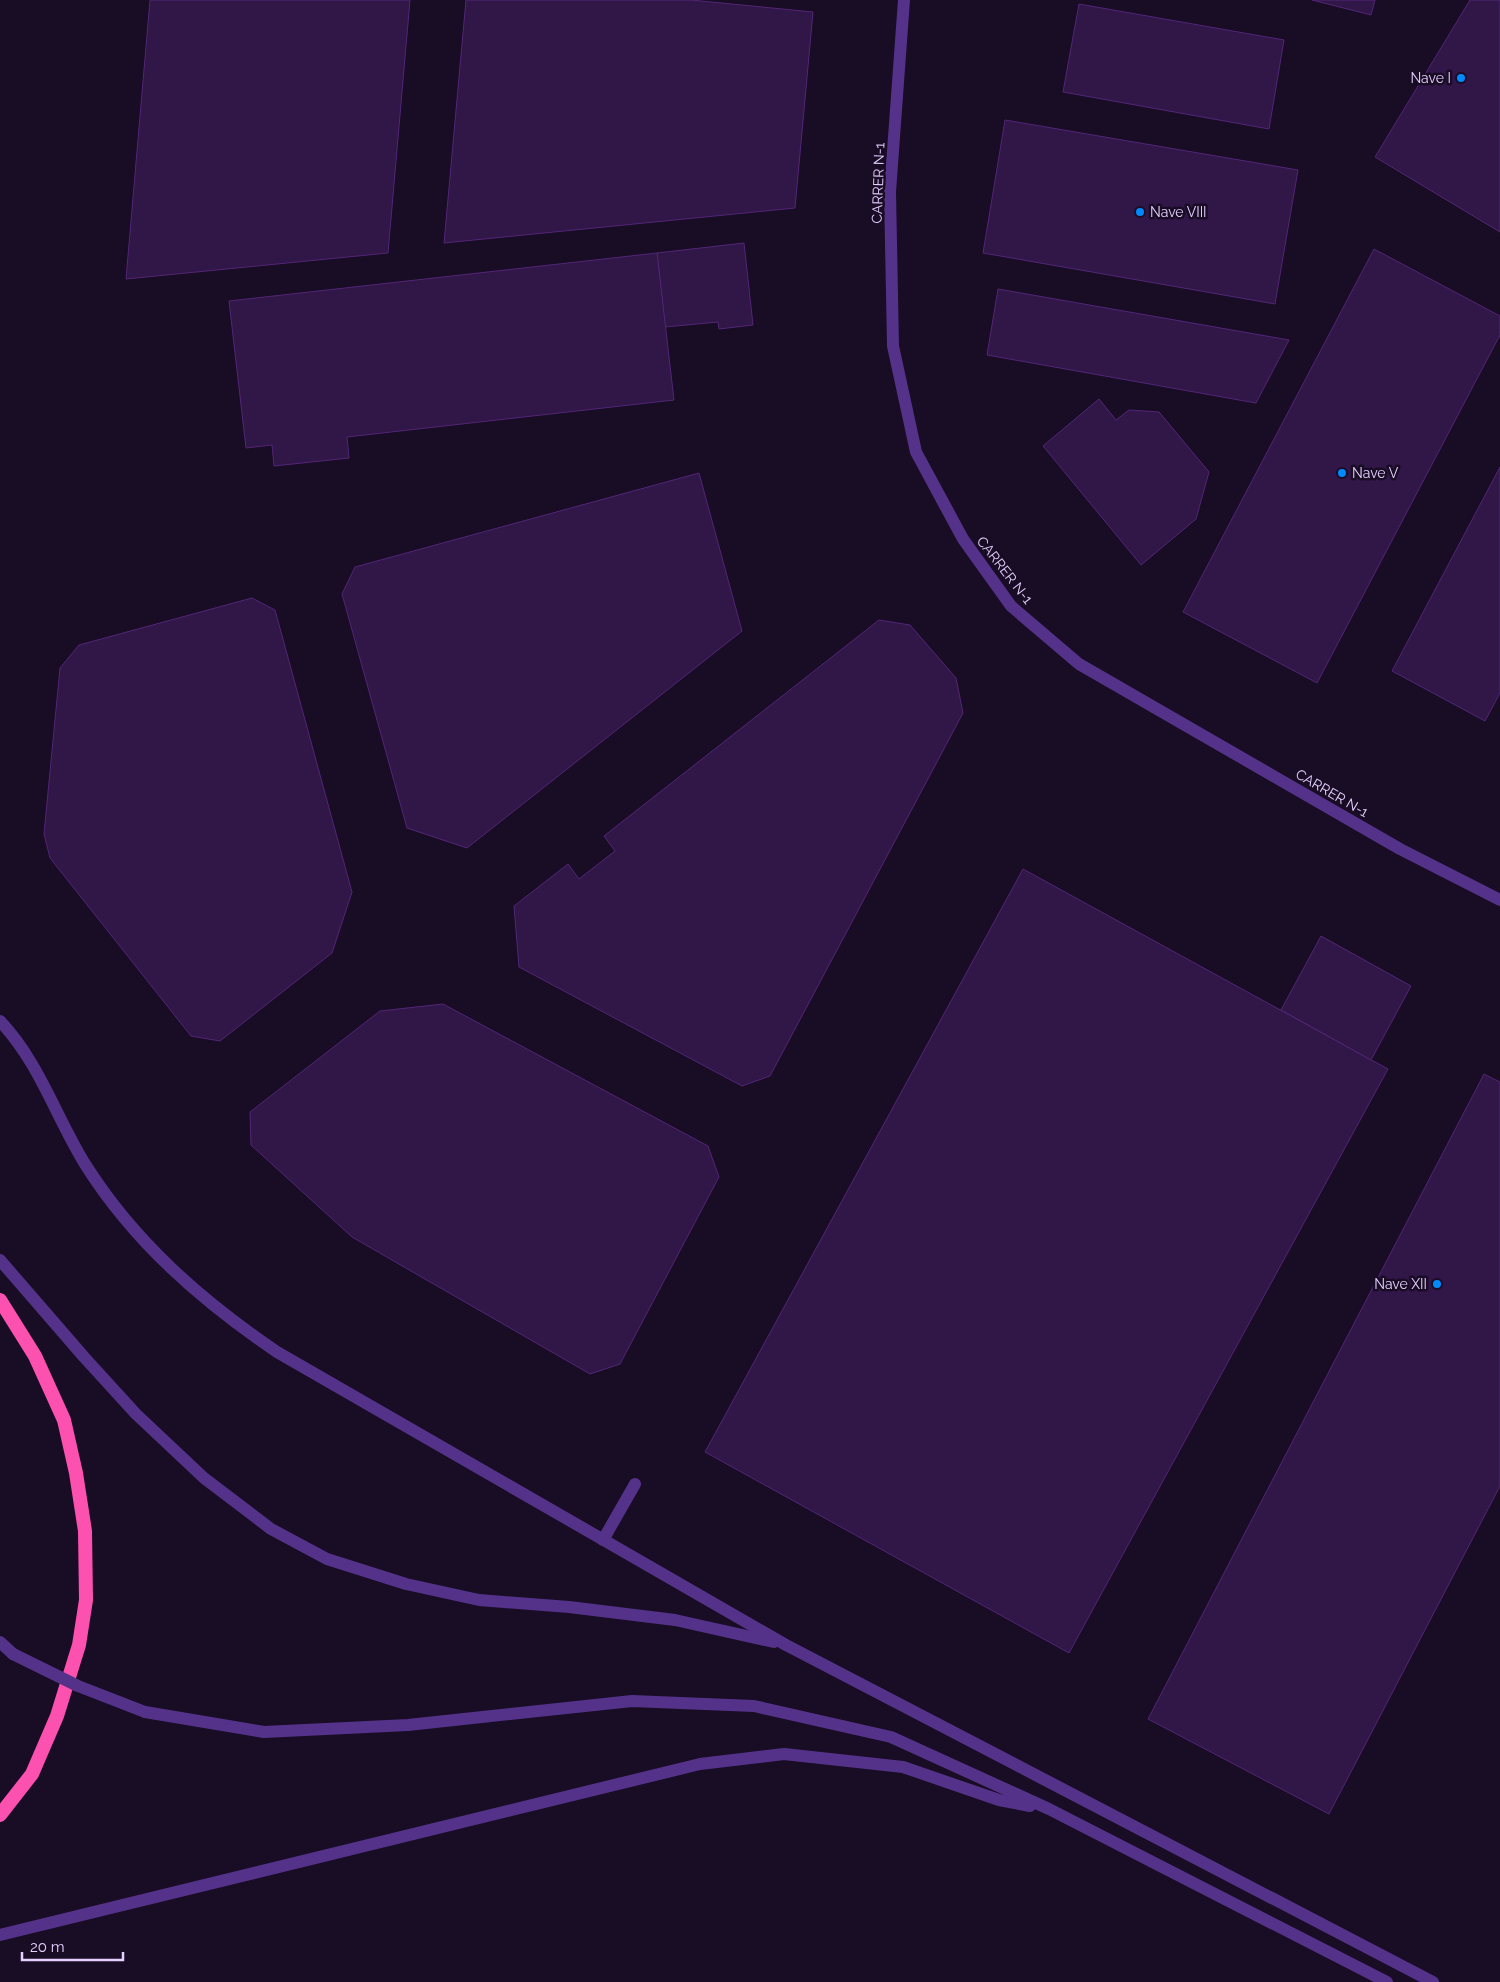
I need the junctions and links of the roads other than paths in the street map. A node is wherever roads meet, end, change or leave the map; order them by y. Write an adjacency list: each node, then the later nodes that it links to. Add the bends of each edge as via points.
1 (904, 0): 2 (street, CARRER N-1, via 890,192 893,346 916,452 963,539 1011,606 1078,664 1400,849)
2 (1500, 900)
3 (0, 1021): 7 (street, via 27,1056 81,1157 105,1193 156,1254 219,1312 277,1352)
4 (0, 1260): 9 (street, via 136,1414 204,1478 271,1529 326,1559 406,1584 479,1600 675,1620)
5 (0, 1300): 11 (highway, via 35,1356 64,1420 85,1531 86,1600 79,1645 57,1716 32,1774)
6 (635, 1484): 7 (street)
7 (603, 1540): 9 (street)
8 (0, 1642): 10 (street, bridge, via 13,1654 78,1686 145,1712 264,1732 408,1725 632,1701 754,1706 891,1737)
9 (786, 1645): 14 (street)
10 (1049, 1809): 12 (street, via 999,1800 903,1767 784,1754 710,1762); 13 (street)
11 (0, 1815)
12 (0, 1935)
13 (1387, 1982)
14 (1433, 1982)

